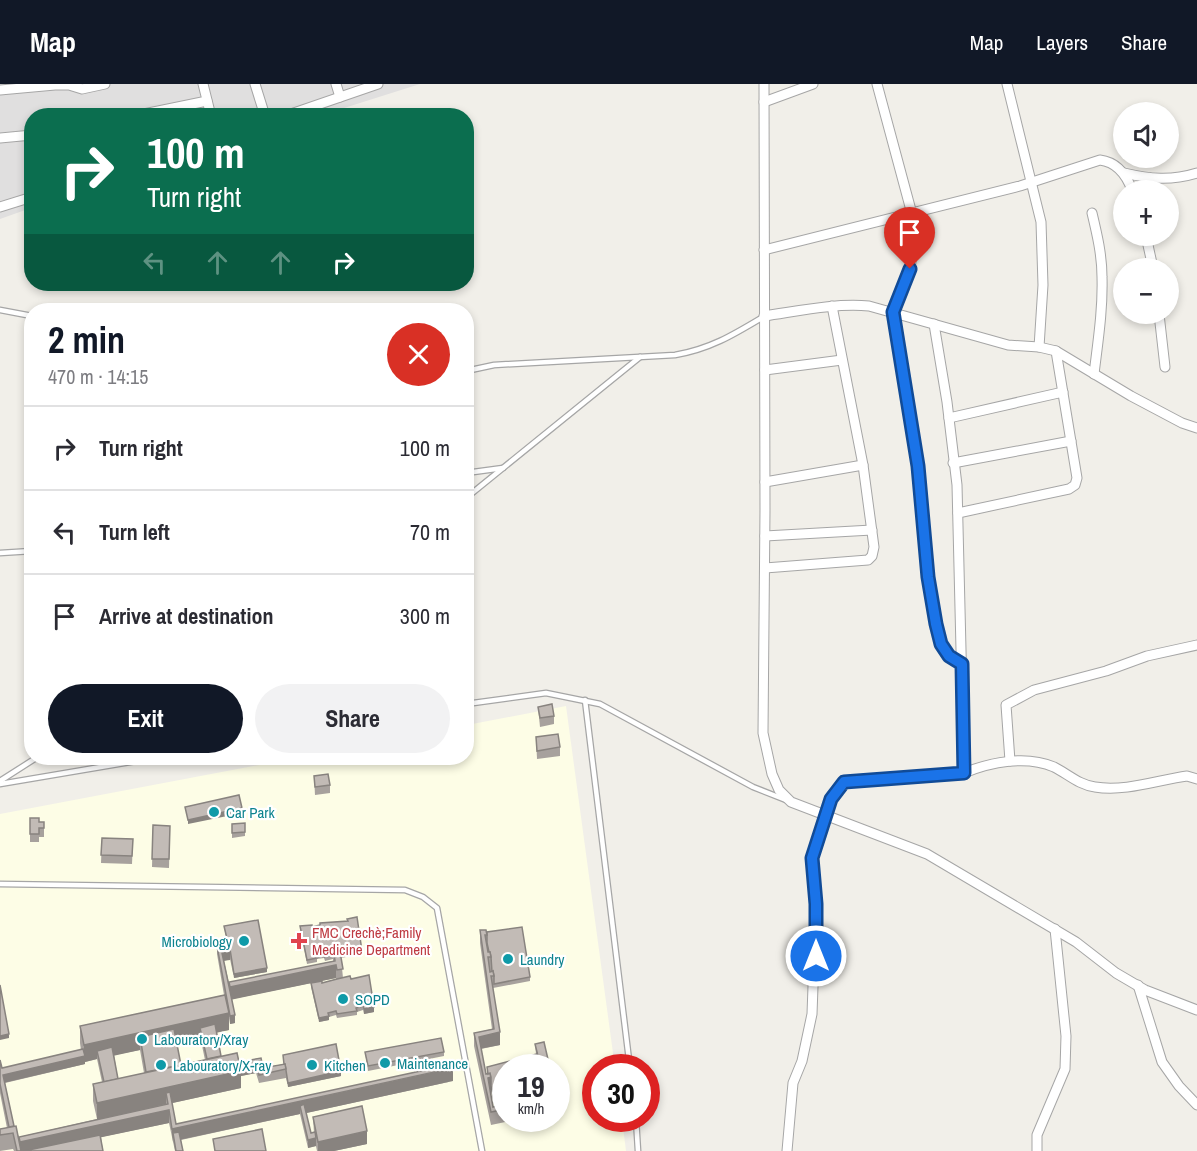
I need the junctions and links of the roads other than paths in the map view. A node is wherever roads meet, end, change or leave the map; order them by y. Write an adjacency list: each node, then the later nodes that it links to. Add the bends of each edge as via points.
1 (105, 84): 10 (street, via 82,89 55,85)
2 (202, 84): 12 (street)
3 (255, 84): 16 (street)
4 (336, 84): 11 (street)
5 (378, 84): 11 (street)
6 (764, 84): 13 (street)
7 (813, 84): 13 (street)
8 (877, 84): 27 (street)
9 (1007, 84): 23 (street)
10 (0, 90)
11 (340, 97): 17 (street)
12 (207, 101): 14 (street); 15 (street)
13 (764, 102): 28 (street)
14 (173, 108)
15 (209, 108)
16 (262, 108)
17 (308, 108)
18 (24, 136): 19 (street)
19 (0, 138)
20 (1124, 173): 21 (street, via 1161,180); 22 (street); 23 (street, via 1110,161 1100,160)
21 (1197, 173)
22 (1127, 180)
23 (1030, 183): 27 (street); 36 (street, via 1041,222 1043,254)
24 (24, 200): 25 (street)
25 (0, 207)
26 (1092, 213): 43 (street, via 1102,275)
27 (912, 214): 28 (street); 31 (street, via 910,269)
28 (764, 250): 33 (street)
29 (832, 306): 31 (street, via 869,306); 33 (street); 39 (street)
30 (0, 310): 32 (lane)
31 (893, 312): 34 (street); 61 (street, via 918,466 936,624 941,644 949,656)
32 (24, 314)
33 (764, 316): 38 (lane, via 723,341 696,351); 42 (street)
34 (934, 324): 36 (street, via 1008,345); 45 (street)
35 (1160, 324): 40 (street)
36 (1039, 347): 37 (street)
37 (1056, 351): 43 (street); 44 (street)
38 (640, 357): 41 (lane); 50 (lane)
39 (842, 360): 42 (street); 49 (street)
40 (1165, 367)
41 (474, 369)
42 (765, 370): 52 (street)
43 (1094, 374): 46 (street)
44 (1063, 392): 45 (street); 47 (street)
45 (949, 418): 48 (street)
46 (1197, 428)
47 (1071, 441): 48 (street); 54 (street, via 1075,486)
48 (953, 463): 54 (street)
49 (863, 465): 52 (street); 55 (street)
50 (506, 467): 51 (lane); 53 (lane)
51 (474, 472)
52 (765, 482): 56 (street)
53 (474, 492)
54 (958, 513): 61 (street)
55 (872, 530): 56 (street); 59 (street, via 874,547 868,560)
56 (765, 536): 59 (street)
57 (24, 552): 58 (lane)
58 (0, 554)
59 (765, 568): 70 (street, via 763,733 772,774 779,790)
60 (1197, 645): 64 (street, via 1034,690 1006,705)
61 (962, 664): 67 (street)
62 (585, 700): 63 (lane, via 546,693); 70 (lane, via 600,704 753,787); 76 (lane)
63 (474, 703)
64 (1010, 761): 67 (street); 68 (street, via 1040,762 1095,787 1119,788 1187,776)
65 (26, 765): 69 (lane)
66 (109, 765): 69 (lane)
67 (964, 773): 71 (street, via 844,782)
68 (1197, 779)
69 (0, 782)
70 (791, 802): 71 (street)
71 (825, 815): 73 (street, via 927,854); 81 (street, via 812,858 816,904 813,1014 793,1083)
72 (0, 884): 79 (lane, via 405,890 423,897 437,908)
73 (1055, 929): 74 (street); 82 (street, via 1066,1036 1065,1069 1037,1136)
74 (1138, 986): 75 (street); 77 (street, via 1162,1062)
75 (1197, 1010)
76 (628, 1054)
77 (1197, 1105)
78 (637, 1132): 80 (lane)
79 (482, 1151)
80 (639, 1151)
81 (787, 1151)
82 (1037, 1151)

